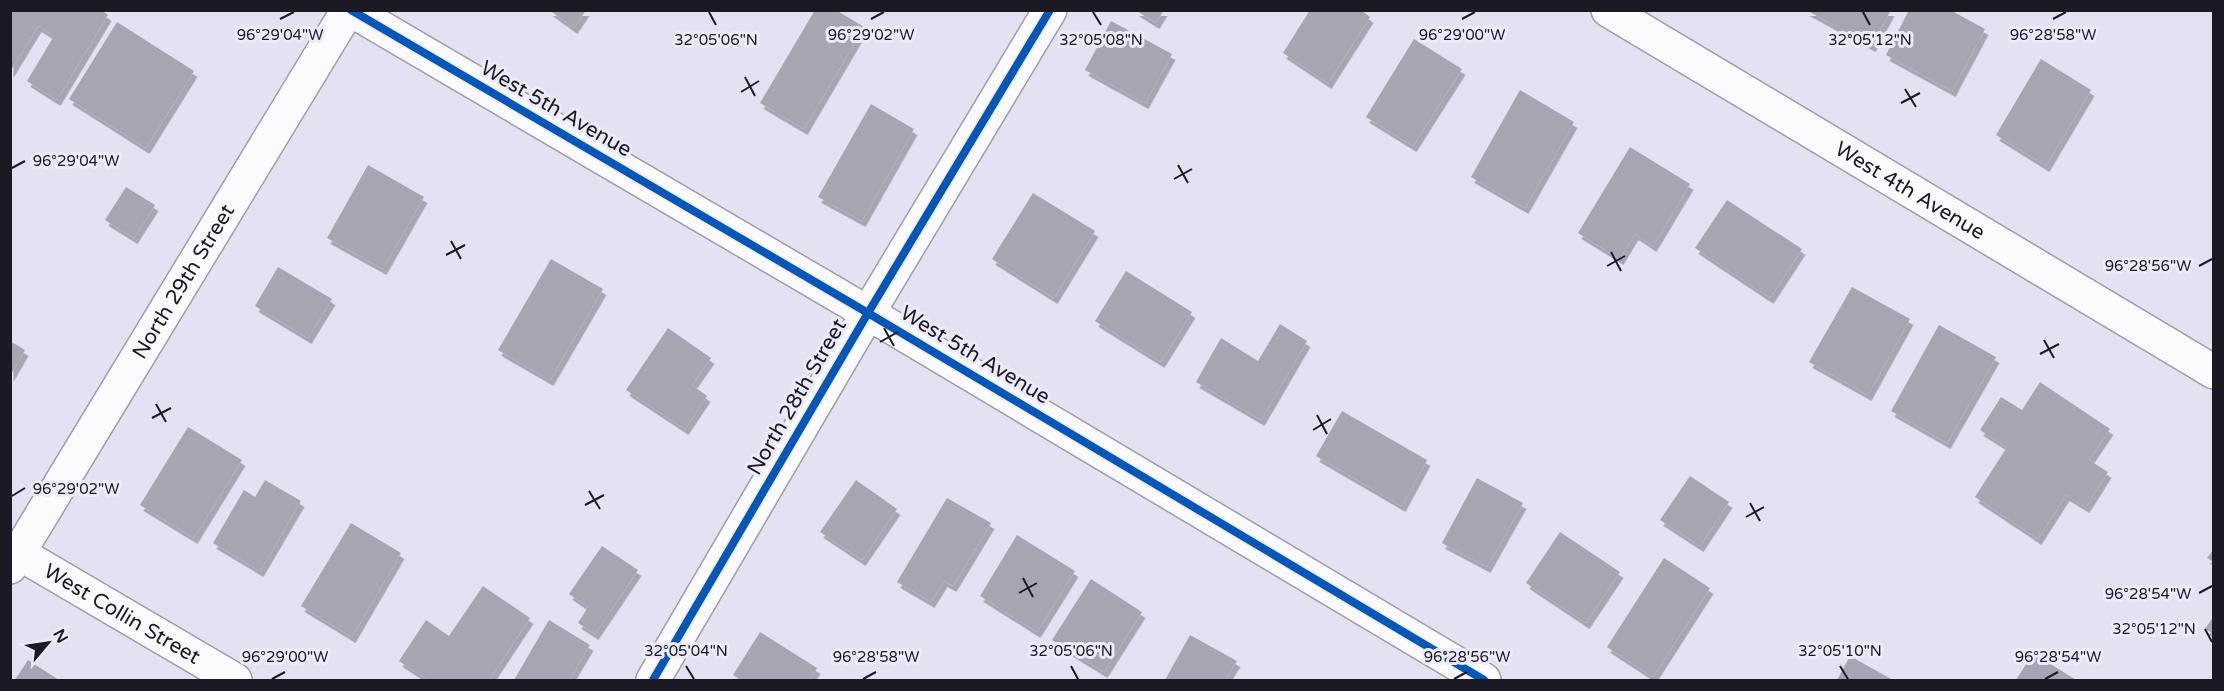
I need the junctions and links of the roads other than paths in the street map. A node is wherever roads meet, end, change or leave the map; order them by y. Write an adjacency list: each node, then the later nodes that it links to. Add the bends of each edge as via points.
1 (350, 10): 4 (street, West 5th Avenue); 6 (street, North 29th Street)
2 (1050, 10): 4 (street, North 28th Street)
3 (1608, 10): 5 (street, West 4th Avenue)
4 (868, 312): 8 (street, North 28th Street); 9 (street, West 5th Avenue)
5 (2214, 372)
6 (13, 556): 7 (street, West Collin Street)
7 (235, 681)
8 (653, 681)
9 (1484, 681)

